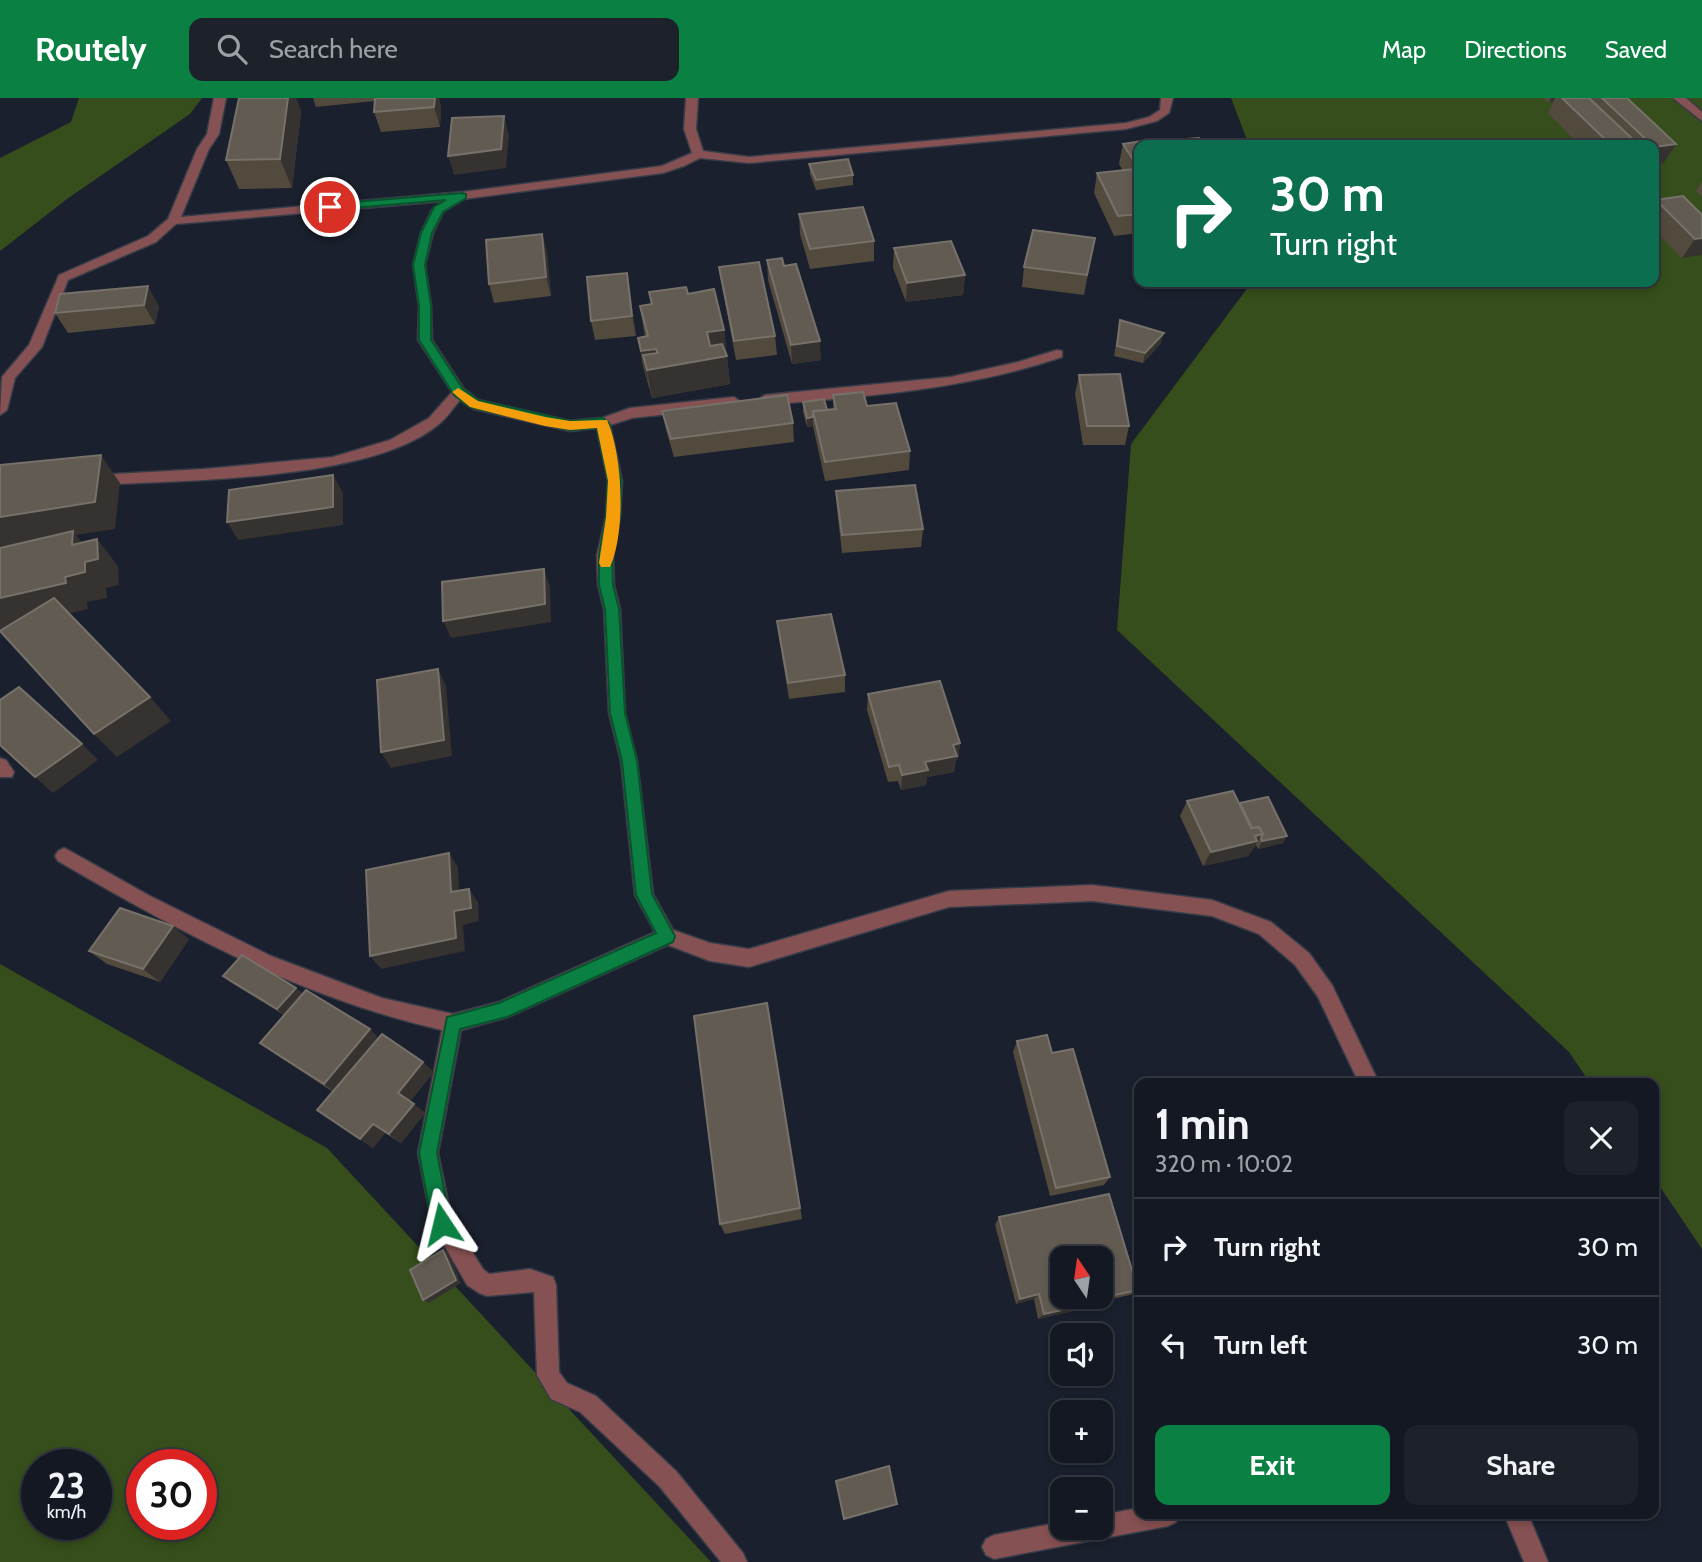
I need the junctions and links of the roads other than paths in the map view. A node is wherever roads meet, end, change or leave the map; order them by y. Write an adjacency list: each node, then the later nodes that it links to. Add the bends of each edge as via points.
1 (220, 98): 8 (street, via 213,134)
2 (692, 98): 6 (street, via 690,129)
3 (1167, 98): 6 (street, via 1165,111 1126,126 749,160)
4 (1679, 98): 5 (street)
5 (1702, 118)
6 (698, 154): 7 (street, via 663,169)
7 (462, 196): 8 (street); 10 (street, via 438,210 426,233 419,265 425,340)
8 (173, 221): 11 (street, via 152,239 63,278 35,347 9,377)
9 (1057, 354): 12 (street, via 968,380 631,413)
10 (459, 392): 12 (street, via 474,404 545,422 570,426); 13 (street, via 434,421 395,444 333,462)
11 (0, 410)
12 (603, 423): 15 (street, via 615,481 606,585 612,609 617,713 629,761 644,895)
13 (81, 481)
14 (64, 856): 16 (street, via 153,908 264,962 382,1007)
15 (667, 936): 16 (street, via 500,1011); 17 (street, via 710,952 749,958 949,899 1091,893 1212,908 1265,928 1302,959 1325,991)
16 (453, 1023): 23 (street, via 428,1153 442,1224 475,1277 488,1285 530,1280 545,1285 548,1375 559,1391 588,1404 658,1470)
17 (1368, 1078)
18 (1142, 1519): 20 (street)
19 (1518, 1519): 24 (street)
20 (1113, 1525)
21 (1050, 1536): 22 (street)
22 (994, 1547)
23 (735, 1562)
24 (1536, 1562)

